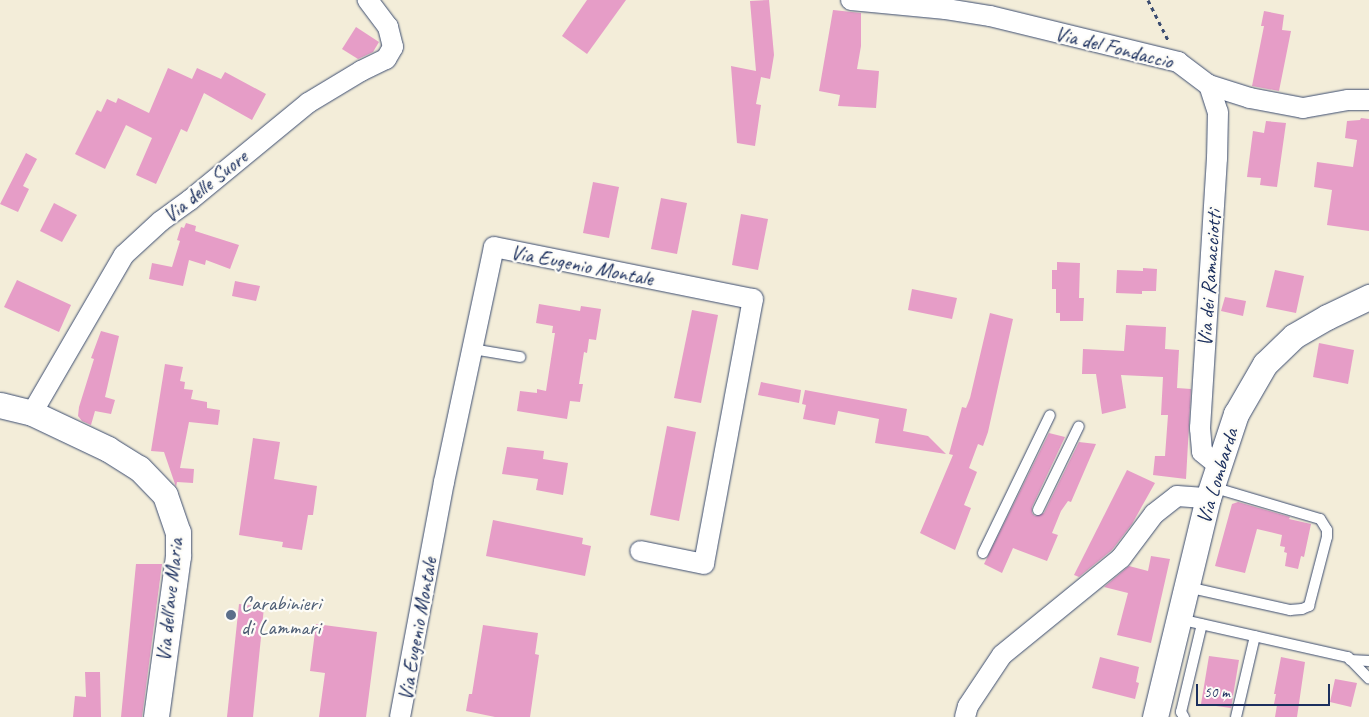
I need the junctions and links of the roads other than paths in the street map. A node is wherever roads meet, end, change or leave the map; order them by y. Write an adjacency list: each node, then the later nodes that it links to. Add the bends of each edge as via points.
1 (368, 0): 9 (street, Via delle Suore, via 388,28 393,46 386,59 308,103 161,221 124,255)
2 (851, 0): 3 (street, Via del Fondaccio, via 990,16 1178,62)
3 (1209, 85): 4 (street, Via del Fondaccio, via 1250,98 1303,108 1348,100); 12 (street, Via dei Ramacciotti, via 1218,112 1217,158 1200,428 1202,452)
4 (1369, 100)
5 (1369, 296): 12 (street, Via Lombarda, via 1294,336 1265,364 1236,414)
6 (472, 349): 7 (lane); 14 (street, Via Eugenio Montale, via 494,247 753,299 704,564); 23 (street, Via Eugenio Montale)
7 (520, 358)
8 (0, 405): 9 (street, Via dell'ave Maria)
9 (32, 414): 22 (street, Via dell'ave Maria, via 108,448 139,468 165,495 178,532 178,556)
10 (1050, 415): 15 (lane)
11 (1079, 426): 13 (lane)
12 (1213, 483): 16 (street, Via Lombarda); 16 (lane, via 1320,519 1327,537 1309,606 1302,609 1290,610); 24 (street, via 1178,496 1154,514 1121,558 1002,655 968,706)
13 (1038, 510)
14 (640, 551)
15 (983, 553)
16 (1186, 587): 17 (street, Via Lombarda)
17 (1190, 621): 18 (lane); 25 (street, Via Lombarda); 26 (lane, via 1181,712)
18 (1255, 636): 19 (lane); 27 (lane)
19 (1350, 660): 20 (lane); 21 (lane)
20 (1369, 661)
21 (1369, 679)
22 (156, 717)
23 (400, 717)
24 (965, 717)
25 (1155, 717)
26 (1184, 717)
27 (1236, 717)

